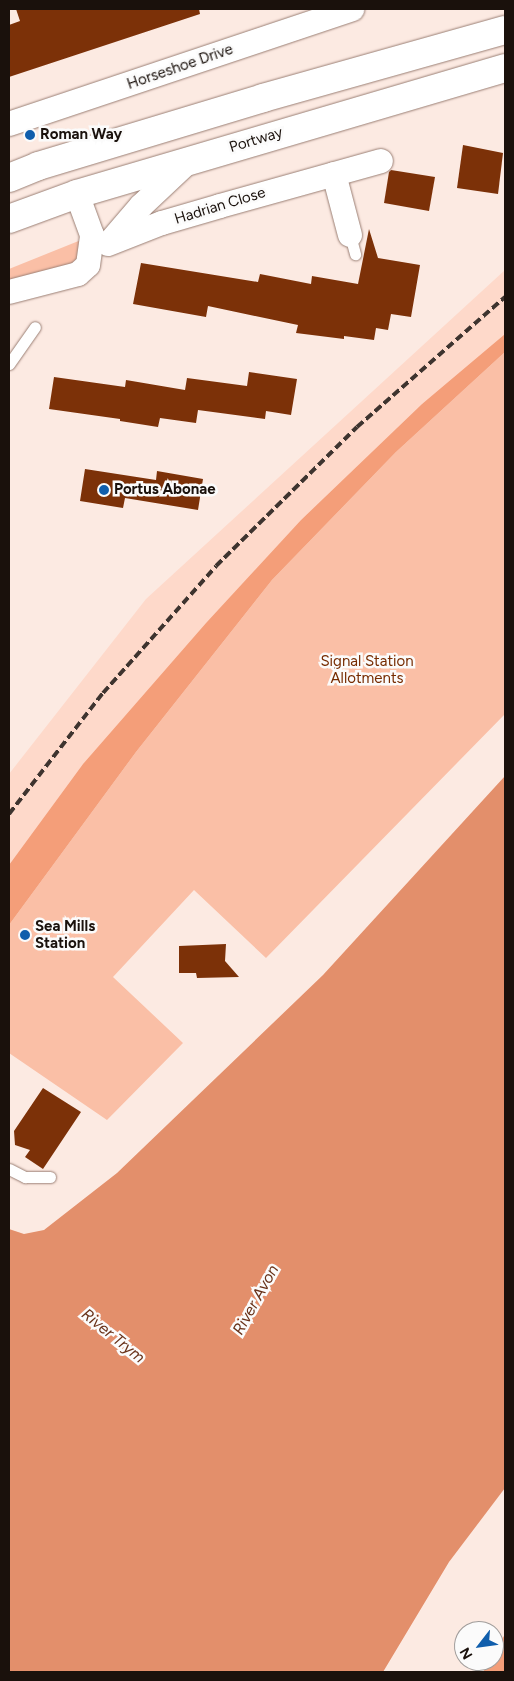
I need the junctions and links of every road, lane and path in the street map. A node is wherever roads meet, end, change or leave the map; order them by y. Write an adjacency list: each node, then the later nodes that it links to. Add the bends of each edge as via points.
1 (352, 9): 4 (street, Horseshoe Drive)
2 (505, 30): 8 (highway, via 253,101 38,166)
3 (505, 68): 5 (highway, Portway)
4 (9, 124)
5 (188, 160): 9 (highway, Portway); 11 (street, Hadrian Close)
6 (381, 161): 7 (street, Hadrian Close)
7 (334, 174): 11 (street, Hadrian Close, via 162,223); 12 (street)
8 (9, 178)
9 (77, 194): 10 (highway, Portway); 13 (street, via 92,236)
10 (9, 219)
11 (108, 244): 13 (street, Hadrian Close)
12 (353, 245)
13 (88, 265): 14 (street, Hadrian Close, via 78,274)
14 (9, 292)
15 (35, 327): 16 (lane)
16 (9, 364)
17 (9, 1169): 18 (lane, via 25,1177)
18 (50, 1177)

